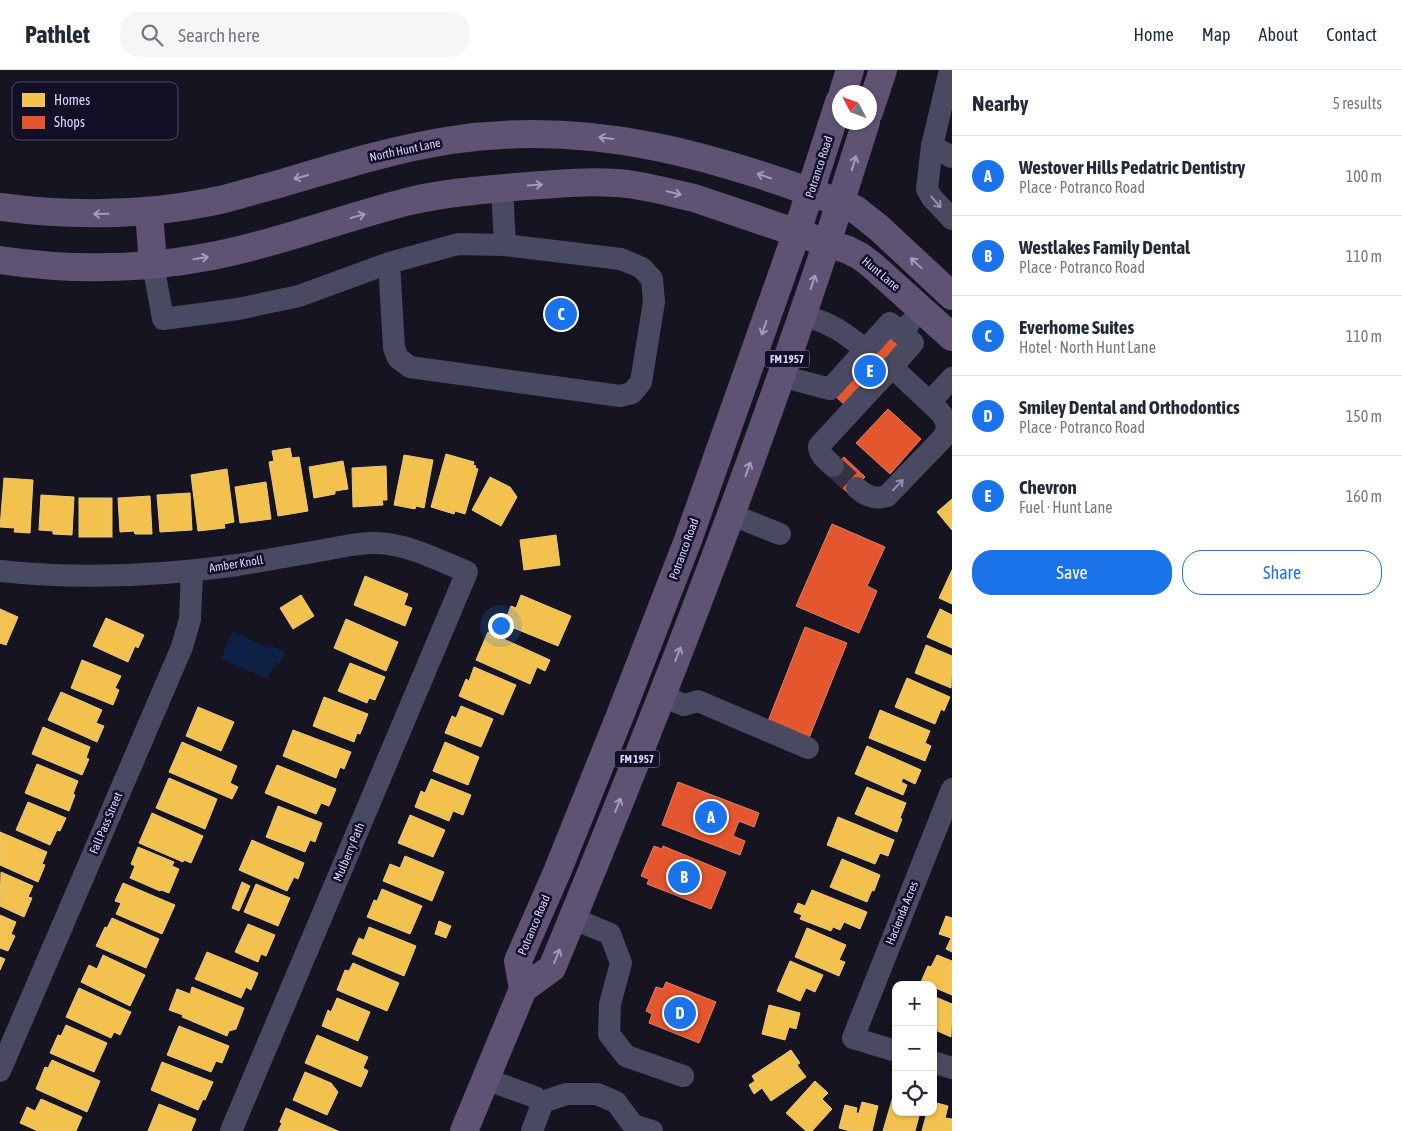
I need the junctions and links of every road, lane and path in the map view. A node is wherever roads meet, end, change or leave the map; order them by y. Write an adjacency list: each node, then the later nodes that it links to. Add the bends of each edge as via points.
1 (850, 70): 4 (main road)
2 (883, 70): 5 (main road)
3 (950, 70): 8 (street)
4 (845, 85)
5 (877, 89)
6 (832, 126): 11 (main road, Potranco Road / FM 1957)
7 (863, 130): 12 (main road, FM 1957, one-way to 7)
8 (932, 146): 9 (street); 15 (street, one-way to 15, via 927,189)
9 (952, 157)
10 (502, 188): 16 (main road, one-way to 16, via 626,184 694,198); 18 (street); 21 (main road, one-way to 10, via 235,251 412,201)
11 (810, 192): 12 (main road); 14 (main road, North Hunt Lane, one-way to 14, via 718,161 656,146 592,137 509,135 452,140 391,152 222,200); 16 (main road, Potranco Road / FM 1957)
12 (840, 203): 17 (main road, FM 1957); 22 (main road, one-way to 12, via 879,228 854,209)
13 (0, 206): 14 (main road, North Hunt Lane, one-way to 13, via 68,214)
14 (149, 212): 21 (main road)
15 (952, 219)
16 (797, 232): 17 (main road, Hunt Lane); 36 (main road, Potranco Road / FM 1957, one-way to 36)
17 (827, 242): 23 (main road, Hunt Lane, via 865,259); 24 (main road, FM 1957, one-way to 17)
18 (505, 245): 20 (street, via 458,244); 20 (street, via 621,259 642,268 652,279 654,302 641,382 632,393 620,396 410,367 398,358 394,348)
19 (0, 260): 21 (main road, via 68,267)
20 (389, 263): 21 (street, via 299,296 238,309 163,319)
21 (153, 264)
22 (952, 296)
23 (922, 310): 25 (street); 26 (main road, Hunt Lane)
24 (803, 316): 27 (street, via 827,323); 29 (main road, FM 1957)
25 (902, 333): 27 (street, via 890,323); 28 (street, via 913,343)
26 (952, 338)
27 (866, 350): 31 (street, via 830,389)
28 (892, 367): 32 (street); 33 (street)
29 (781, 376): 31 (street); 37 (main road, FM 1957, one-way to 29)
30 (952, 378): 32 (street)
31 (819, 386): 33 (street, via 822,399)
32 (930, 402): 35 (street, one-way to 32, via 872,498 887,496 942,439 947,424)
33 (844, 419): 34 (street, via 819,446 822,456)
34 (833, 466)
35 (857, 488)
36 (700, 502): 37 (main road); 39 (main road, Potranco Road / FM 1957)
37 (732, 515): 38 (street); 43 (main road, FM 1957, one-way to 37)
38 (780, 534)
39 (688, 540): 43 (main road, via 682,593 650,682); 44 (main road, Potranco Road / FM 1957)
40 (0, 571): 41 (street, Amber Knoll, via 110,576)
41 (192, 571): 42 (street, Amber Knoll, via 376,543 396,545); 52 (street, Fall Pass Street, via 190,619 182,647)
42 (466, 572): 56 (street, Mulberry Path)
43 (662, 696): 45 (street, via 684,705 698,701); 47 (main road, FM 1957, one-way to 43)
44 (621, 713): 47 (main road, via 610,778 560,901 562,914); 48 (main road, Potranco Road / FM 1957, via 518,961)
45 (808, 748)
46 (952, 789): 49 (street, Hacienda Acres, via 853,1038)
47 (572, 918): 48 (main road, FM 1957, one-way to 47, via 552,968); 53 (street, via 610,934 620,963 610,1004 609,1034 626,1056)
48 (523, 989): 54 (main road)
49 (892, 1050)
50 (937, 1063): 51 (street)
51 (952, 1068)
52 (0, 1071)
53 (683, 1076)
54 (486, 1079): 55 (street, via 536,1096); 57 (main road)
55 (540, 1103): 58 (street); 59 (street, via 566,1094 597,1094 616,1102 634,1125)
56 (231, 1131)
57 (464, 1131)
58 (532, 1131)
59 (652, 1131)

